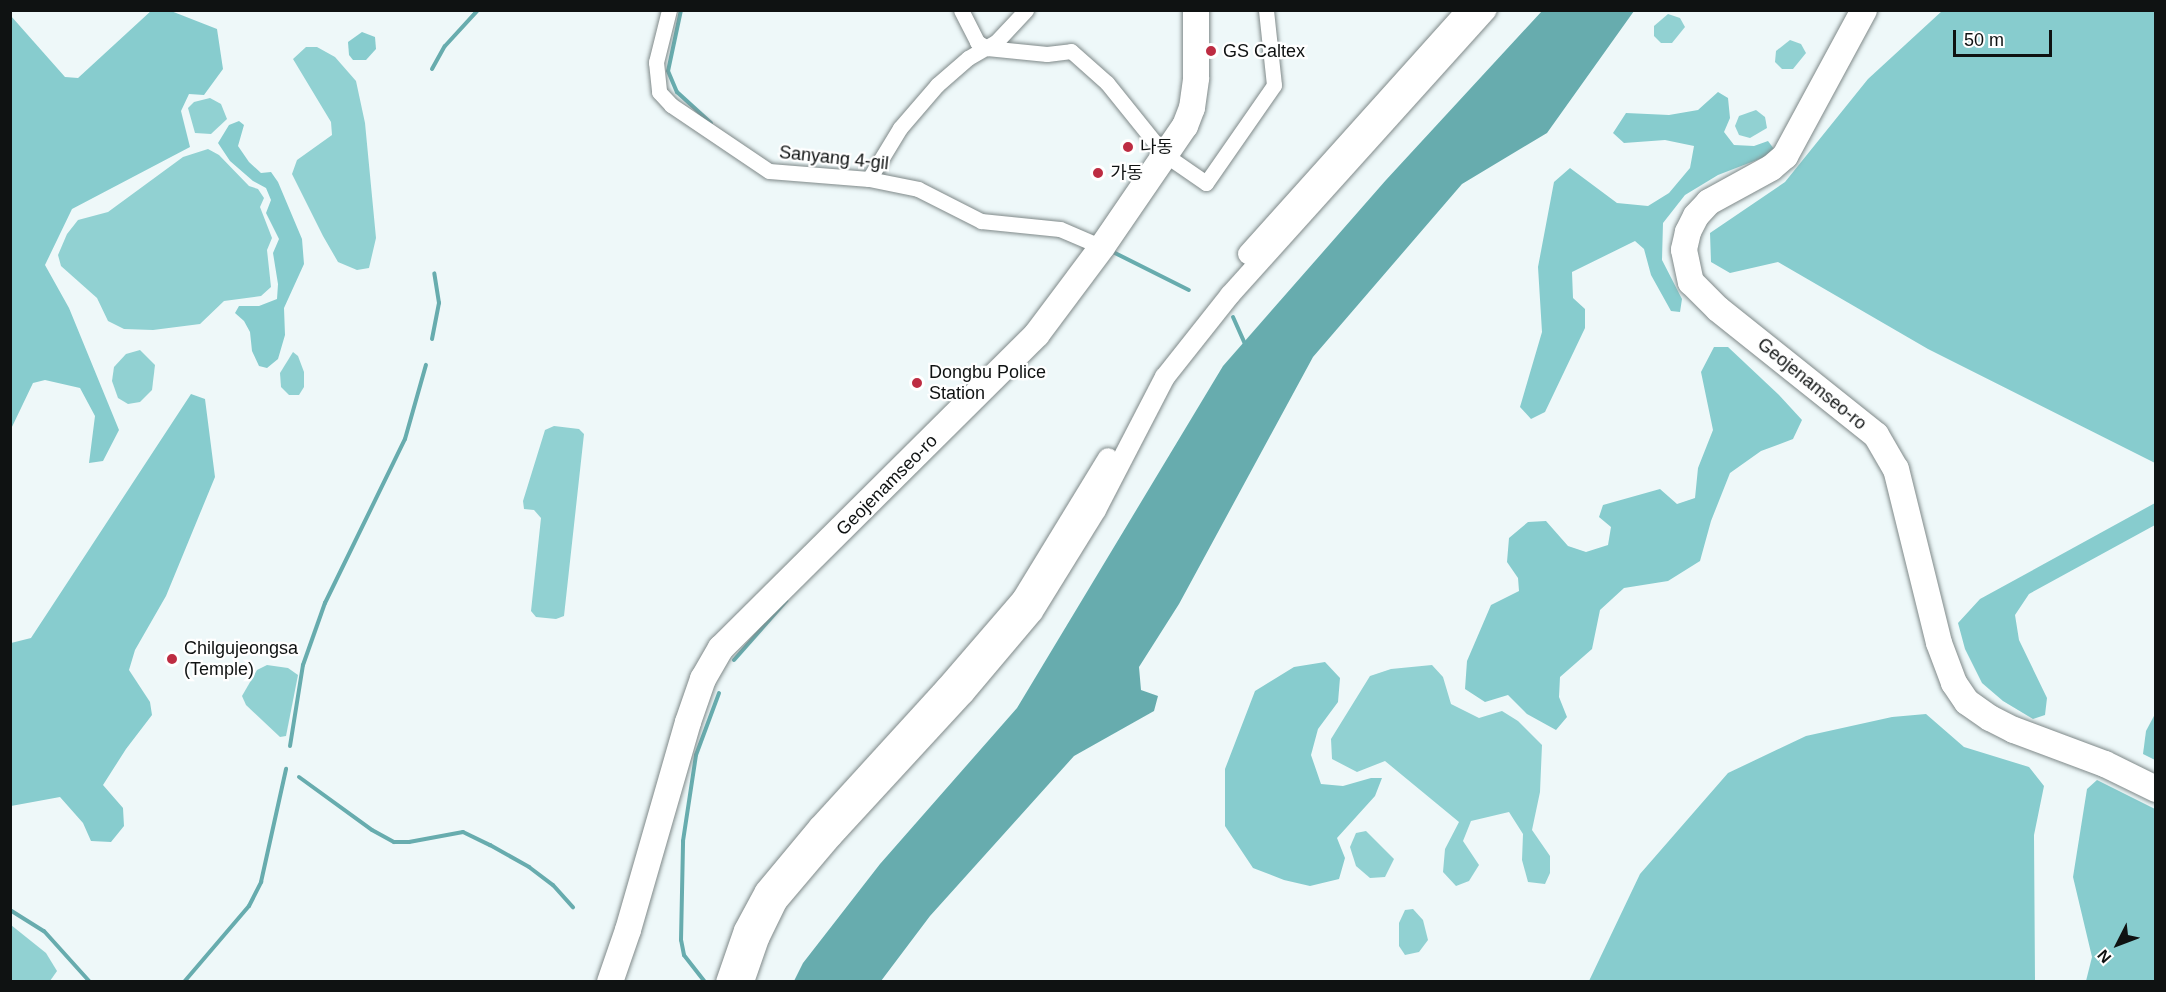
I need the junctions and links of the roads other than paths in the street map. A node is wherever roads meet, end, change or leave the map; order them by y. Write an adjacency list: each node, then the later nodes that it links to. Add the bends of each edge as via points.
1 (669, 10): 10 (street, Sanyang 4-gil, via 656,62 656,79 659,92 671,105 769,171)
2 (961, 10): 8 (street, via 978,42)
3 (1026, 10): 8 (street)
4 (1196, 10): 9 (main road, Geojenamseo-ro, via 1192,108 1185,126)
5 (1266, 10): 9 (street, via 1274,85 1206,183)
6 (1864, 10): 12 (main road, Geojenamseo-ro, via 1785,156 1709,202 1696,216 1684,250 1691,282 1718,309 1876,435 1896,469 1939,643 1954,683 1967,702 2014,730 2105,764)
7 (1478, 12): 14 (street, via 1281,215 1194,318 1157,370 1086,497 1022,599 765,891 744,930); 15 (street, via 1230,295 1165,377 1096,510 1033,612 777,902)
8 (987, 48): 9 (street, via 1047,54 1071,51 1107,82); 10 (street, via 968,58 937,85 900,129)
9 (1164, 154): 11 (main road, Geojenamseo-ro)
10 (869, 179): 11 (street, Sanyang 4-gil, via 918,189 981,220 1060,229)
11 (1102, 247): 13 (main road, Geojenamseo-ro, via 1037,334 721,648 703,679 688,722)
12 (2156, 789)
13 (610, 981)
14 (726, 981)
15 (744, 981)

